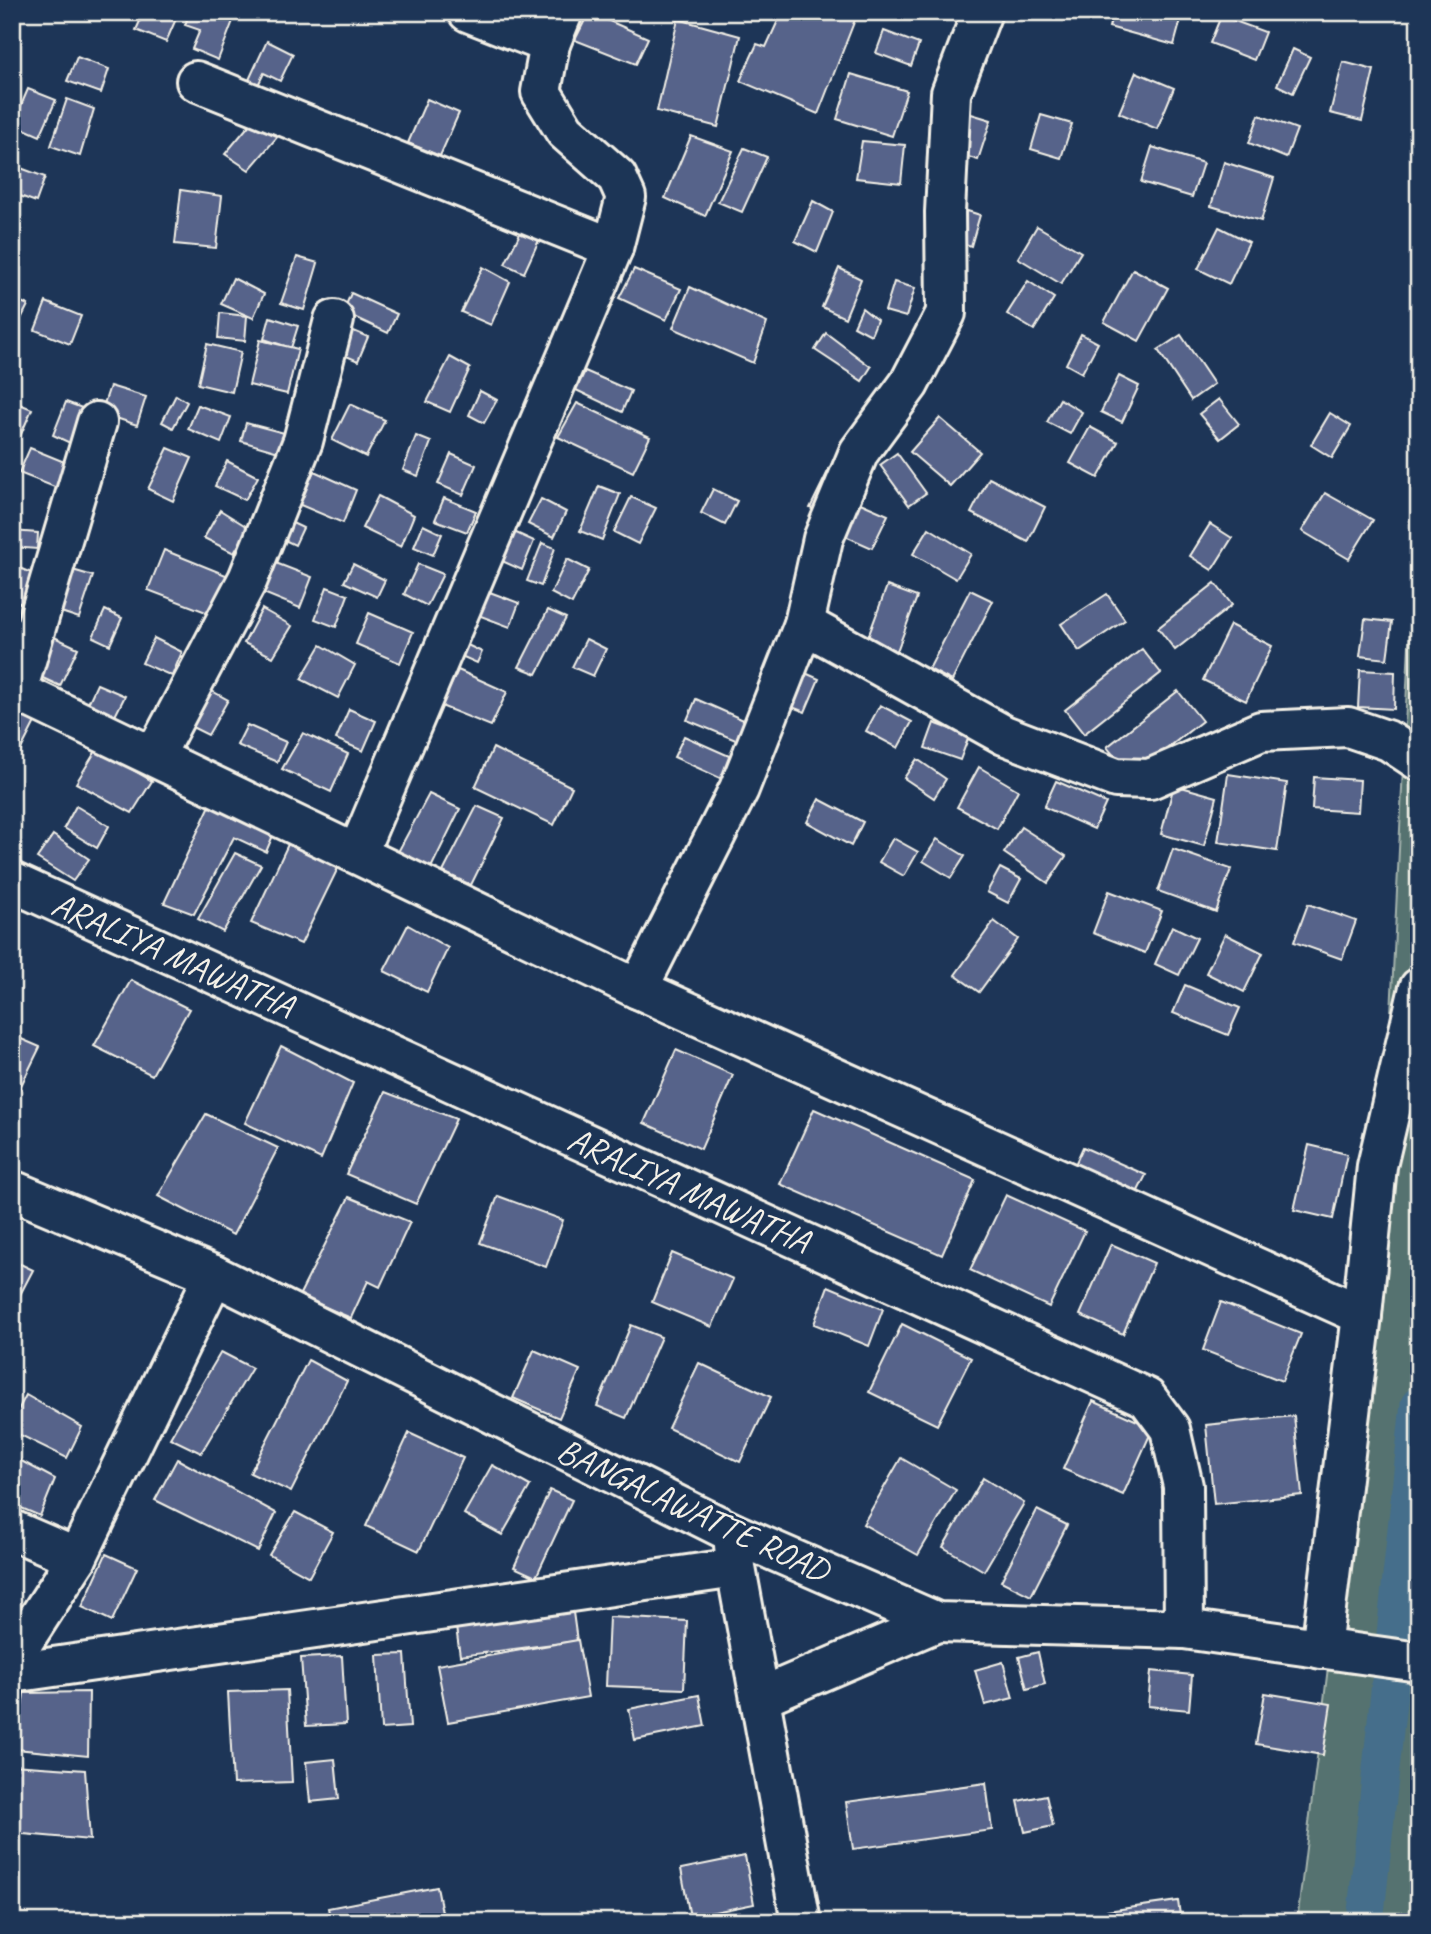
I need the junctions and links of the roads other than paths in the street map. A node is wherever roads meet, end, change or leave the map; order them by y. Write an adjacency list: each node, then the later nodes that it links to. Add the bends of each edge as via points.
1 (468, 12): 3 (street)
2 (982, 12): 8 (street, via 951,93 946,313 909,384 859,452 823,539)
3 (557, 28): 5 (street, via 541,92 565,131 617,177 626,197)
4 (196, 81): 5 (street)
5 (613, 248): 12 (street)
6 (334, 320): 10 (street, via 303,440 248,579)
7 (97, 422): 9 (street)
8 (804, 624): 11 (street, via 1004,735 1116,778 1150,779 1261,731 1348,727 1389,741); 15 (street, via 740,789)
9 (14, 690): 10 (street)
10 (155, 755): 12 (street)
11 (1419, 761)
12 (358, 852): 15 (street)
13 (12, 882): 23 (street, ARALIYA MAWATHA, via 1146,1398 1170,1429 1183,1486)
14 (1419, 988): 18 (street, via 1377,1166)
15 (638, 989): 18 (street)
16 (12, 1190): 17 (street, BANGALAWATTE ROAD)
17 (214, 1275): 20 (street, BANGALAWATTE ROAD); 21 (street)
18 (1362, 1315): 24 (street)
19 (12, 1530): 21 (street)
20 (735, 1550): 22 (street, BANGALAWATTE ROAD); 27 (street); 28 (street)
21 (77, 1558): 25 (street)
22 (937, 1622): 23 (street, BANGALAWATTE ROAD); 28 (street)
23 (1184, 1629): 24 (street, BANGALAWATTE ROAD)
24 (1321, 1649): 26 (street, BANGALAWATTE ROAD)
25 (12, 1659)
26 (1419, 1662)
27 (12, 1673)
28 (761, 1697): 29 (street)
29 (801, 1922)

